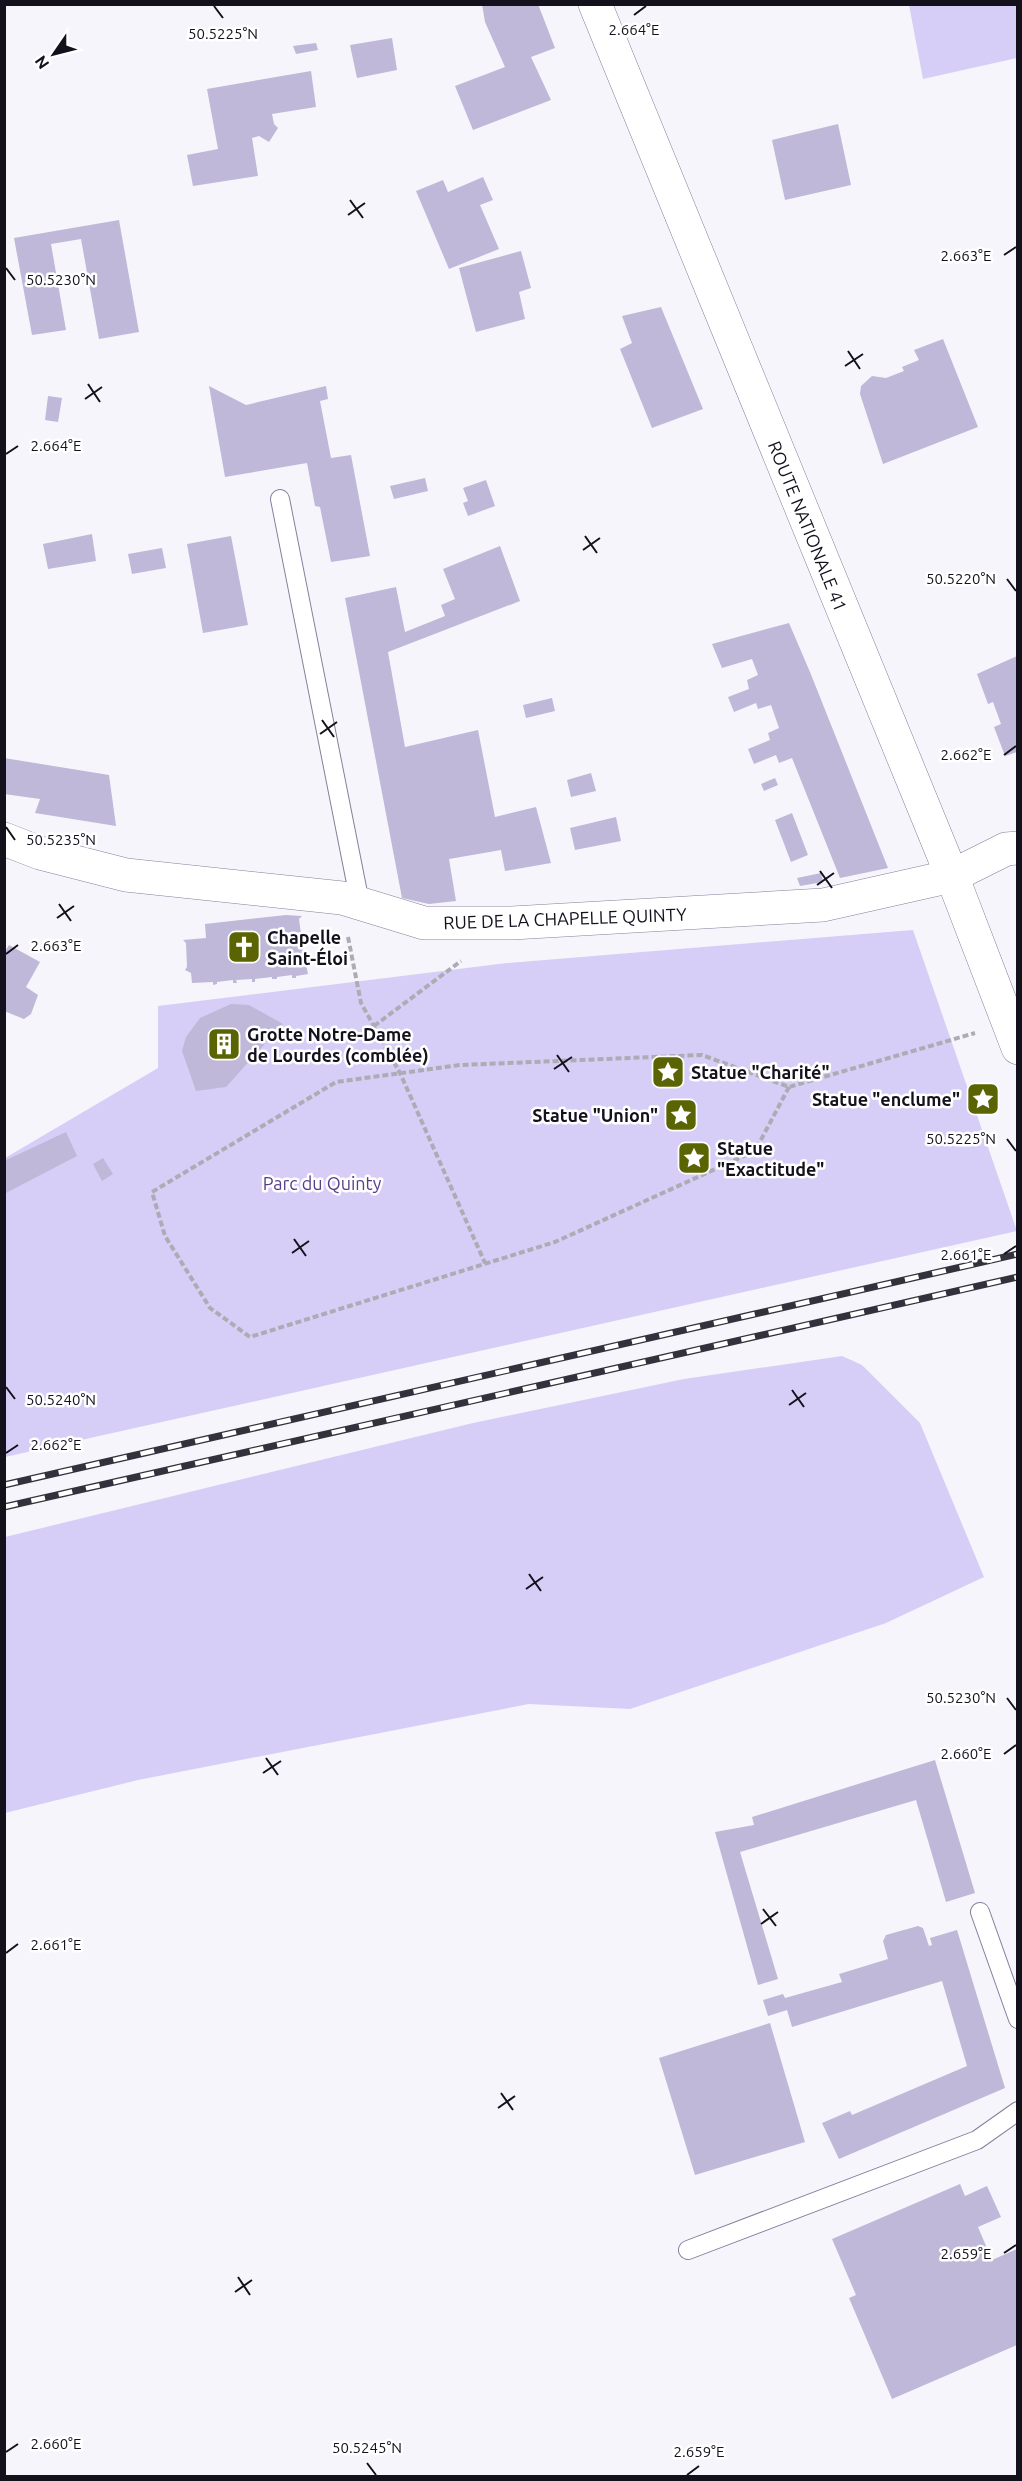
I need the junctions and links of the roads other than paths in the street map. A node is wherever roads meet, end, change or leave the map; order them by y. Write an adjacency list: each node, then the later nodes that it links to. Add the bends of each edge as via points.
1 (595, 4): 5 (main road, ROUTE NATIONALE 41)
2 (280, 499): 6 (lane)
3 (4, 839): 6 (main road, RUE DE LA CHAPELLE QUINTY, via 126,876)
4 (1017, 848): 5 (main road, RUE DE LA CHAPELLE QUINTY, via 1006,849)
5 (952, 876): 6 (main road, RUE DE LA CHAPELLE QUINTY, via 823,905 512,923 424,923); 7 (main road, ROUTE NATIONALE 41)
6 (360, 903)
7 (1017, 1048)
8 (980, 1912): 9 (lane)
9 (1017, 2019)
10 (1017, 2111): 11 (lane, via 977,2140)
11 (688, 2250)

